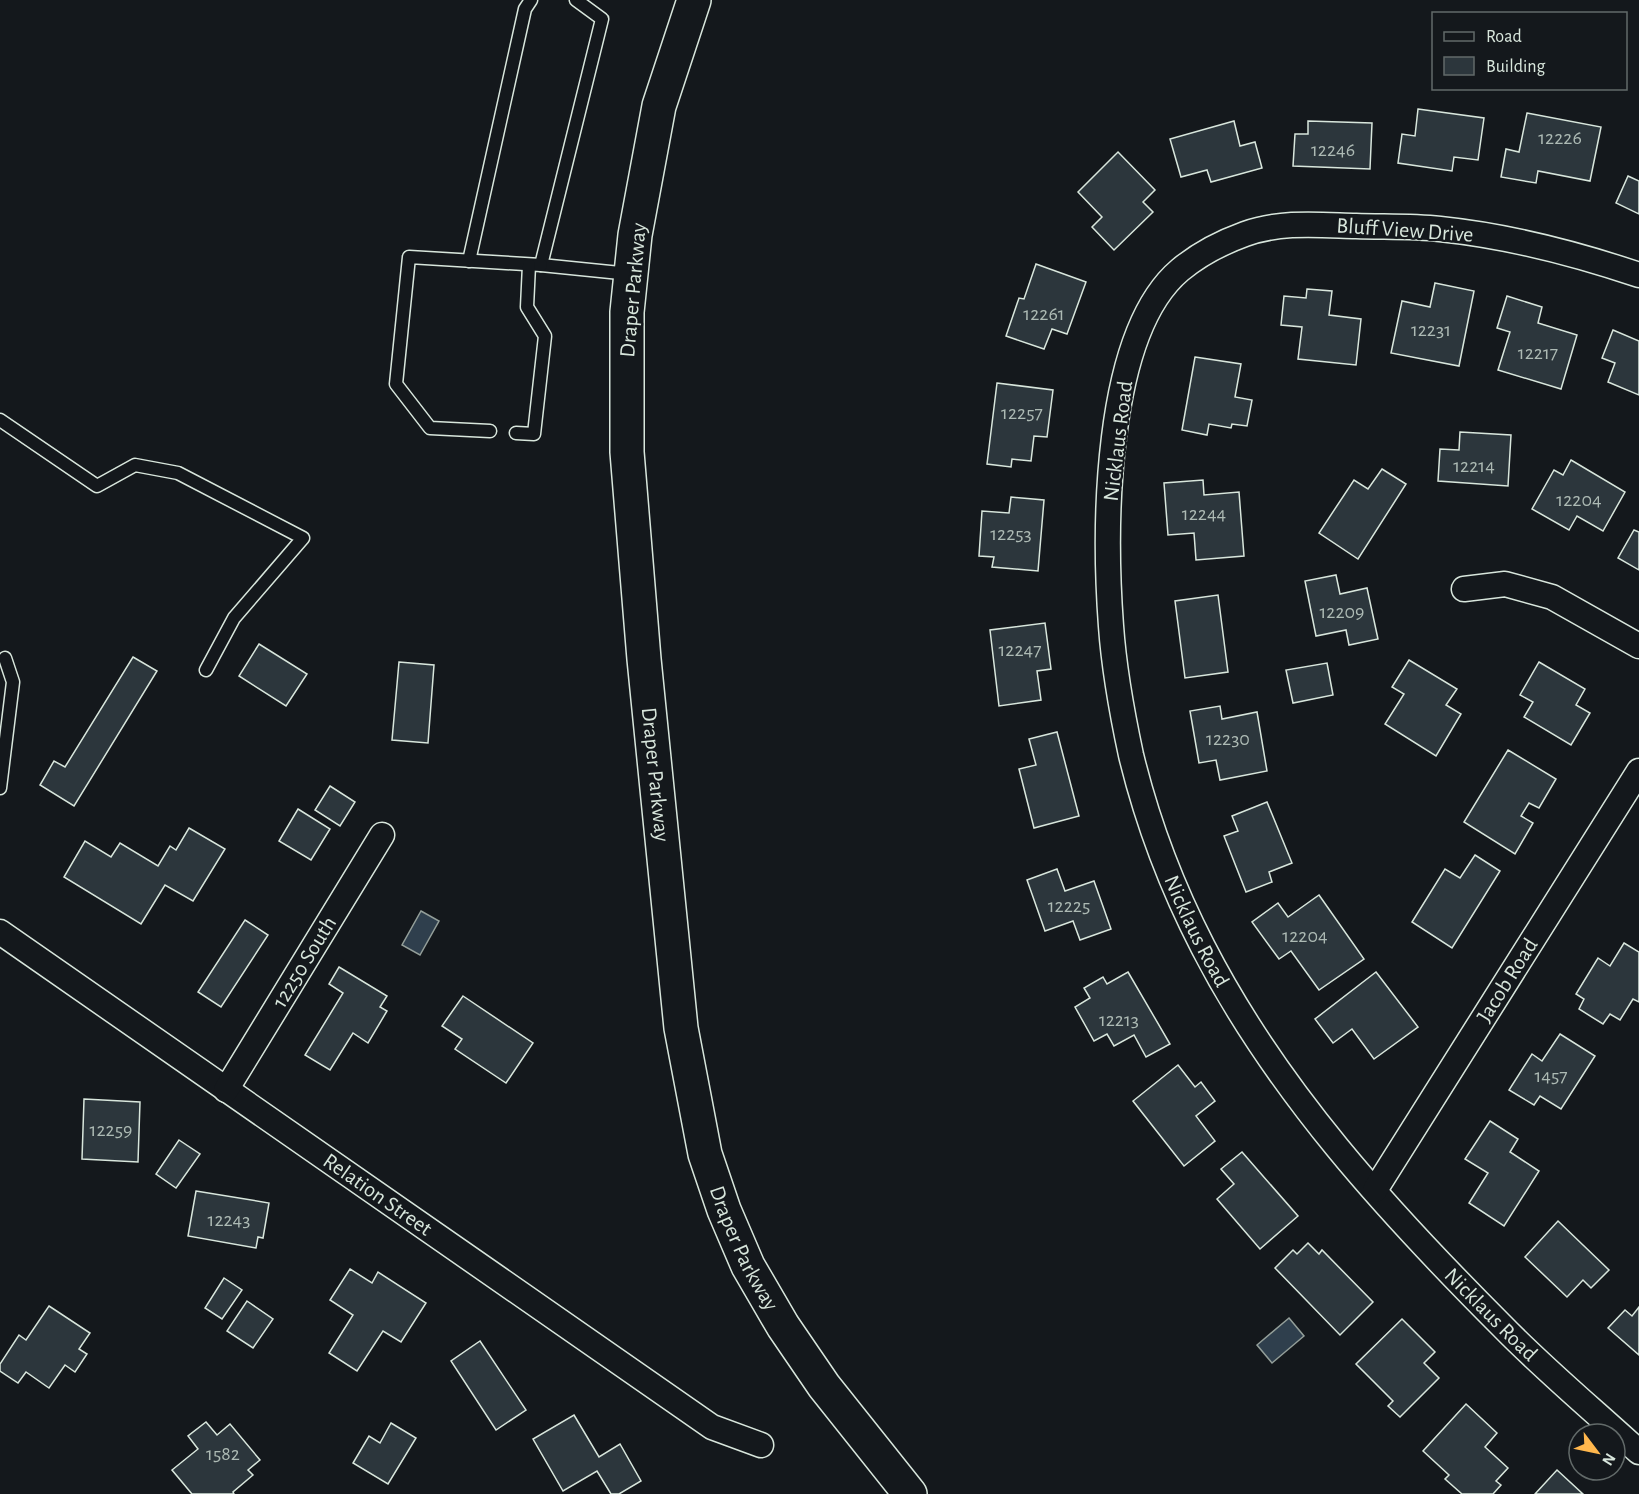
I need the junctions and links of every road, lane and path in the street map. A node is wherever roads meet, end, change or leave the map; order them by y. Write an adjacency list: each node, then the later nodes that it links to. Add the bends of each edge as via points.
1 (531, 0): 4 (lane, via 525,9)
2 (576, 0): 5 (lane, via 602,19)
3 (693, 0): 7 (main road, Draper Parkway, via 659,106)
4 (468, 261): 5 (lane); 10 (lane, via 409,257 396,384 430,428)
5 (535, 265): 7 (lane); 11 (lane, via 527,307 545,336 534,434)
6 (1178, 272): 8 (street, Bluff View Drive, via 1210,250 1246,233 1293,224 1448,230 1578,255); 21 (street, Nicklaus Road, via 1147,309 1129,354 1116,422 1108,561 1111,629 1132,757 1150,821 1202,946 1277,1071 1329,1139)
7 (631, 274): 24 (main road, Draper Parkway, via 627,312 627,452 642,636 681,1028 705,1155 748,1266 783,1326 824,1386)
8 (1639, 275)
9 (0, 420): 15 (lane, via 97,486 135,465 177,473 303,538 234,618)
10 (490, 431)
11 (516, 433)
12 (1464, 589): 13 (street, via 1505,584 1552,597)
13 (1639, 646)
14 (5, 658): 17 (lane, via 13,682)
15 (206, 670)
16 (1639, 771): 21 (street, Jacob Road)
17 (0, 788)
18 (382, 835): 20 (street, 12250 South)
19 (0, 932): 20 (street, Relation Street)
20 (226, 1090): 22 (street, Relation Street, via 712,1427)
21 (1375, 1190): 23 (street, Nicklaus Road, via 1503,1328)
22 (761, 1445)
23 (1639, 1452)
24 (910, 1494)

